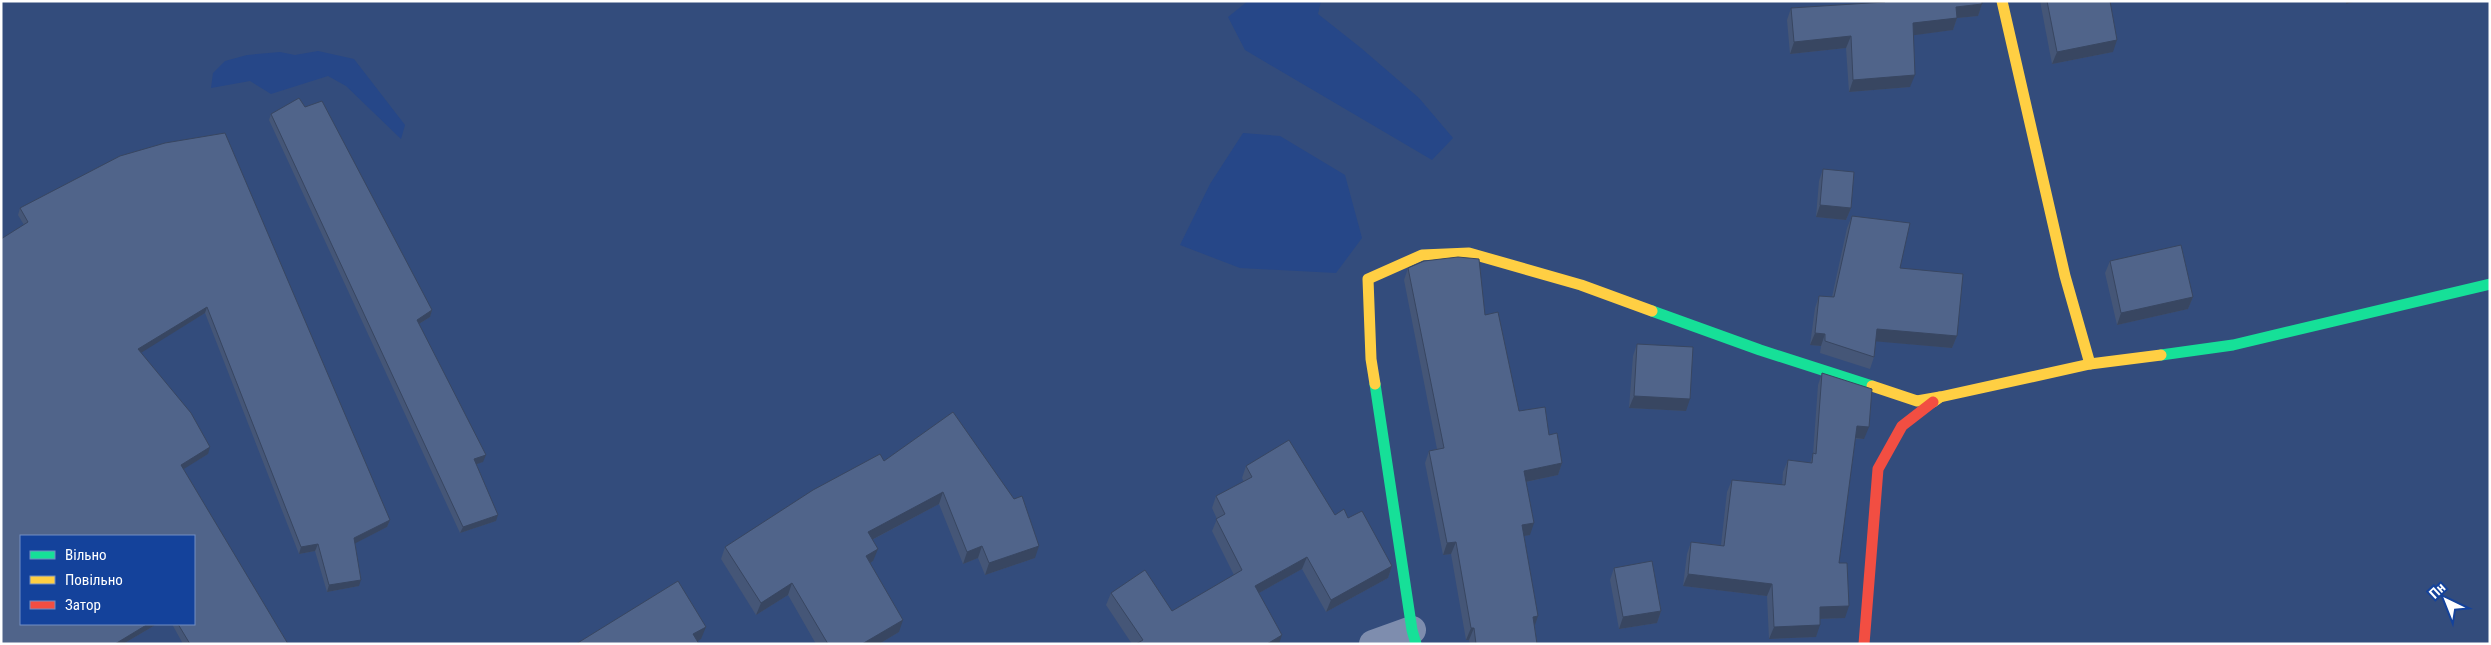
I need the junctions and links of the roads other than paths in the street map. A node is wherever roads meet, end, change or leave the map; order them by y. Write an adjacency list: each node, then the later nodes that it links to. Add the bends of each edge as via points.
1 (2002, 1): 3 (street, via 2065,276)
2 (2490, 284): 3 (street, via 2233,345)
3 (2090, 364): 4 (street)
4 (1940, 397): 5 (street, via 1917,401 1760,350 1581,285 1469,252 1422,255 1368,279 1371,359); 7 (street, via 1902,426 1878,469)
5 (1414, 637): 6 (street)
6 (1373, 644)
7 (1864, 644)

